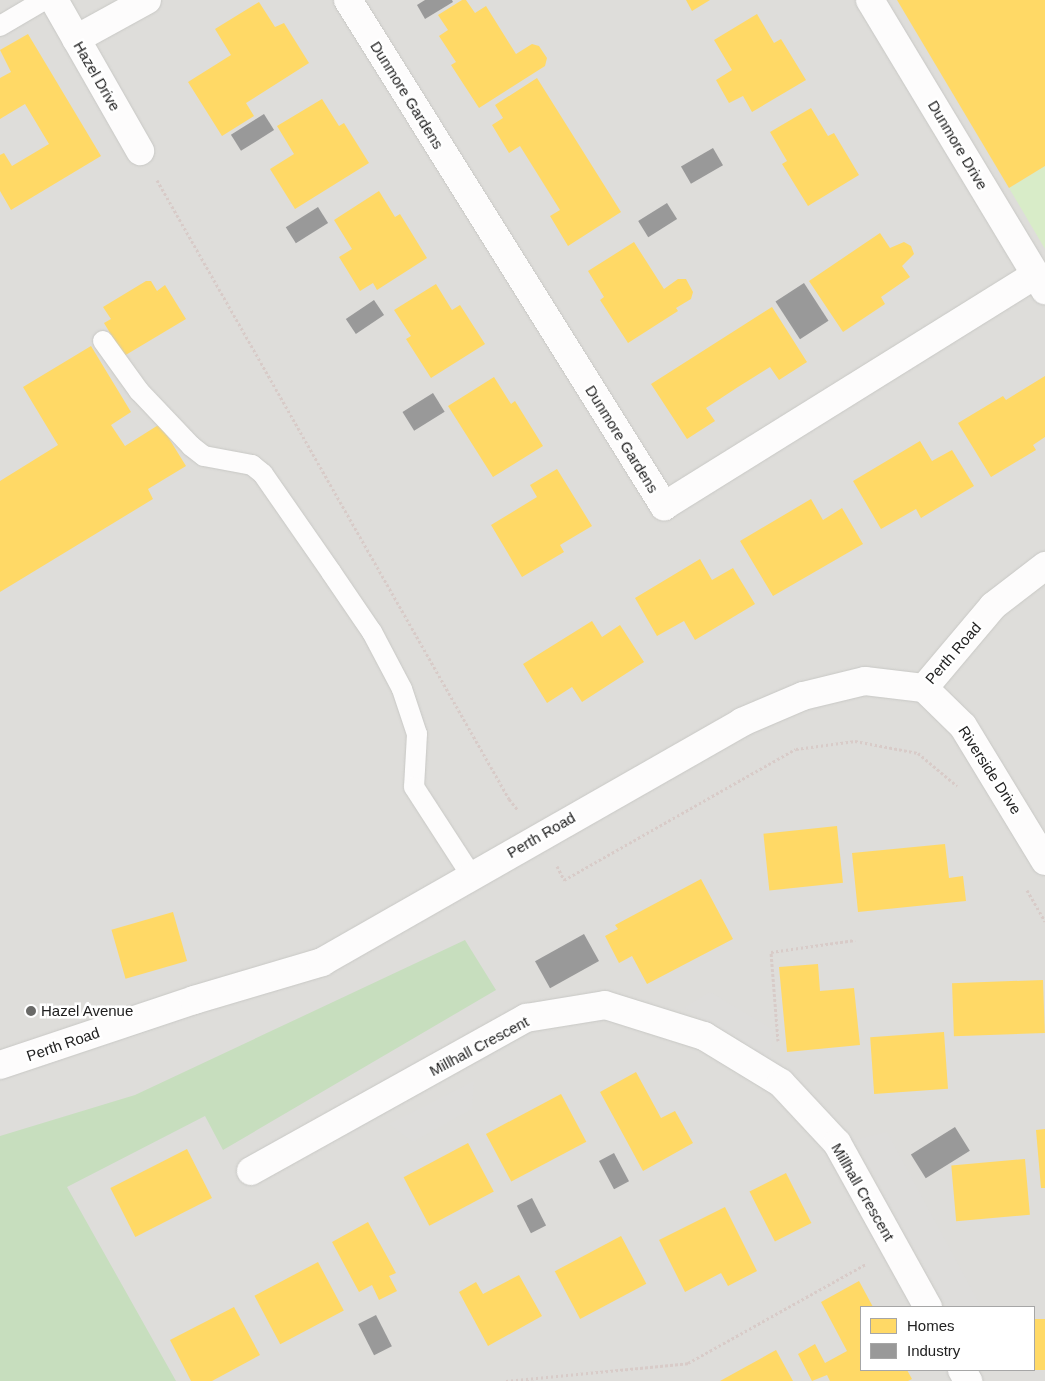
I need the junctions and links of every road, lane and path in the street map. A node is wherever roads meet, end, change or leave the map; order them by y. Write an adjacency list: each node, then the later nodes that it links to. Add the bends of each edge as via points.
1 (44, 0): 6 (lane)
2 (54, 0): 7 (street, Hazel Drive)
3 (147, 0): 7 (street)
4 (348, 0): 9 (street, Dunmore Gardens, via 664,506)
5 (870, 0): 9 (street, Dunmore Drive)
6 (0, 26)
7 (76, 39): 8 (street, Hazel Drive)
8 (140, 151): 14 (path, via 509,799)
9 (1040, 282)
10 (103, 341): 16 (lane, via 139,390 191,446 204,456 252,465 262,474 372,632 402,689 417,734 414,787)
11 (1045, 566): 12 (street, Perth Road, via 993,606)
12 (924, 688): 14 (street, Perth Road, via 865,681 803,696 742,722); 15 (street, Riverside Drive, via 963,726)
13 (961, 792): 14 (path, via 918,754 855,741 796,749 564,880)
14 (540, 835): 16 (street, Perth Road)
15 (1045, 861)
16 (471, 875): 20 (street, Perth Road, via 322,962 194,1000)
17 (1025, 888): 18 (path)
18 (1045, 921)
19 (855, 940): 21 (path, via 771,952)
20 (0, 1065)
21 (781, 1083): 22 (street, Millhall Crescent, via 704,1036 605,1005 535,1016 526,1018); 23 (street, Millhall Crescent, via 837,1143)
22 (251, 1171)
23 (895, 1248): 24 (street, Millhall Crescent); 25 (path, Millhall Crescent, via 688,1363)
24 (927, 1306)
25 (506, 1381)

